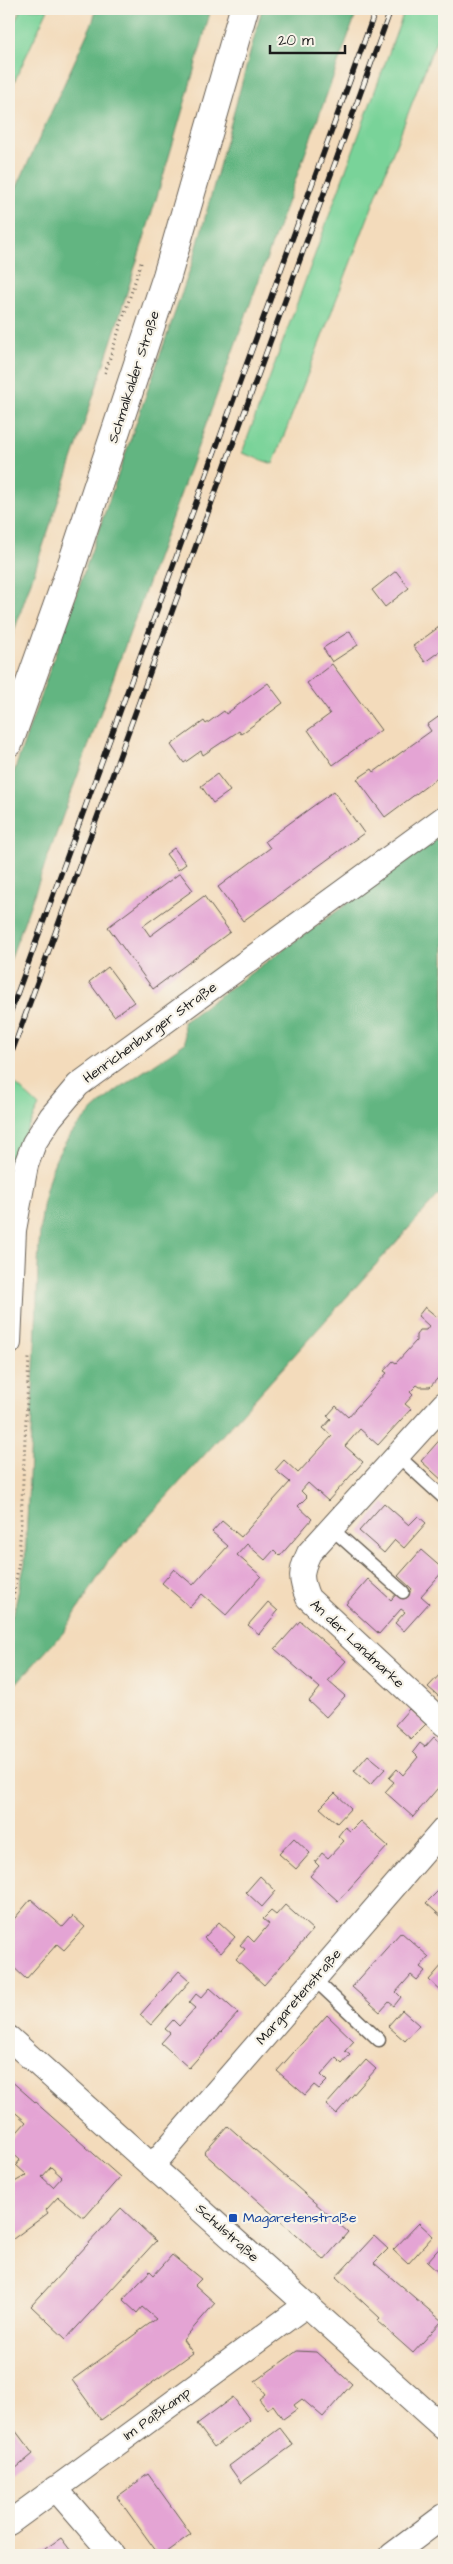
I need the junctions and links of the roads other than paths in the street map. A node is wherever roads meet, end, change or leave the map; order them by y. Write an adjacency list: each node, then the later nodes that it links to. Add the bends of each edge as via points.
1 (244, 9): 2 (main road, Schmalkalder Straße, via 167,276 67,579)
2 (9, 742)
3 (444, 818): 4 (street, Henrichenburger Straße, via 78,1085 51,1117 34,1143 26,1165 14,1230)
4 (19, 1348)
5 (444, 1404): 6 (street, An der Landmarke)
6 (398, 1456): 7 (lane); 8 (street, An der Landmarke)
7 (444, 1498)
8 (332, 1529): 9 (lane); 10 (street, An der Landmarke, via 309,1554 301,1569 302,1584 308,1598)
9 (403, 1592)
10 (444, 1724)
11 (444, 1829): 12 (street, Margaretenstraße)
12 (314, 1979): 14 (lane); 15 (street, Margaretenstraße)
13 (9, 2038): 15 (street, Schulstraße)
14 (379, 2040)
15 (153, 2165): 16 (street, Schulstraße)
16 (306, 2305): 17 (street, Schulstraße); 18 (street, Im Paßkamp)
17 (444, 2428)
18 (55, 2488): 20 (street, Im Paßkamp); 21 (street)
19 (444, 2516): 22 (street)
20 (9, 2523)
21 (114, 2555)
22 (392, 2555)

